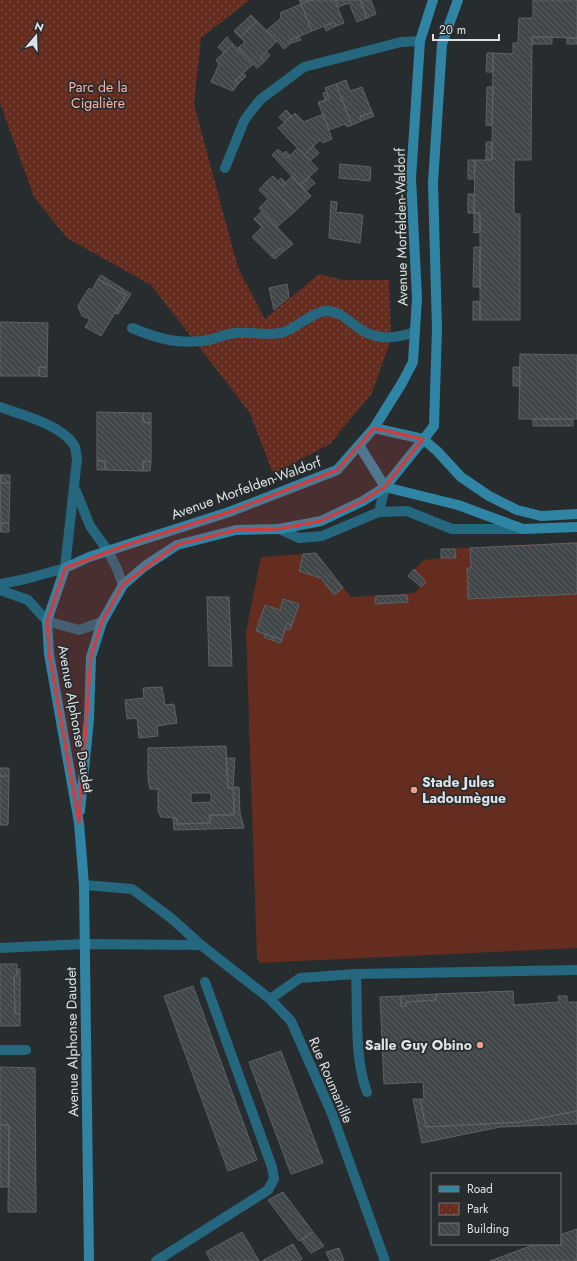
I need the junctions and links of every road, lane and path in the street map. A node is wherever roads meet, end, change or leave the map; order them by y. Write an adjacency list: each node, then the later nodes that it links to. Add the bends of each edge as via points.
1 (433, 0): 3 (main road, Avenue Morfelden-Waldorf)
2 (458, 0): 9 (main road, via 442,44 433,183 436,399 434,426)
3 (420, 41): 4 (street, via 401,42 304,67 261,100 251,111 244,121); 6 (main road, Avenue Morfelden-Waldorf, via 411,178 417,298)
4 (225, 168)
5 (132, 328): 6 (street, via 157,338 183,343 210,340 236,333 272,334 285,331 326,311 344,316 365,332 381,337 398,338)
6 (415, 332): 8 (main road, Avenue Morfelden-Waldorf, via 413,362)
7 (0, 407): 12 (street, via 58,430 68,438 75,447 77,459)
8 (374, 428): 9 (main road); 10 (main road, Avenue Morfelden-Waldorf)
9 (423, 439): 11 (main road); 14 (main road, via 461,477 489,496 541,516)
10 (359, 445): 11 (main road); 18 (main road, Avenue Morfelden-Waldorf, via 337,470 229,512)
11 (385, 487): 13 (street); 16 (main road, via 321,522); 17 (main road, via 458,505)
12 (75, 489): 18 (street, via 90,526); 19 (street)
13 (379, 512): 16 (street, via 322,536 299,538); 17 (street, via 407,511 452,529)
14 (577, 514)
15 (577, 527): 17 (main road)
16 (279, 529): 21 (main road, via 236,530 178,545 145,566)
17 (523, 529)
18 (108, 551): 19 (main road, Avenue Morfelden-Waldorf); 21 (street)
19 (65, 568): 20 (street); 23 (main road)
20 (0, 584)
21 (122, 585): 24 (main road)
22 (0, 590): 23 (street, via 28,600)
23 (47, 621): 24 (street, via 79,630); 25 (main road, Avenue Alphonse Daudet, via 49,654)
24 (102, 622): 25 (main road, Avenue Alphonse Daudet, via 91,657 89,719)
25 (79, 823): 26 (main road, Avenue Alphonse Daudet)
26 (84, 885): 27 (main road, Avenue Alphonse Daudet); 28 (street, Rue Roumanille, via 132,889 171,918)
27 (84, 944): 28 (street); 29 (street); 37 (main road, Avenue Alphonse Daudet)
28 (201, 945): 33 (street, Rue Roumanille)
29 (0, 948)
30 (577, 970): 31 (street)
31 (356, 974): 33 (street, via 300,978); 36 (street, via 360,1062)
32 (205, 982): 38 (street, via 272,1167 274,1179 268,1190)
33 (270, 999): 39 (street, Rue Roumanille, via 291,1021 332,1114)
34 (0, 1050): 35 (street)
35 (26, 1050)
36 (367, 1092)
37 (89, 1261)
38 (156, 1261)
39 (386, 1261)

